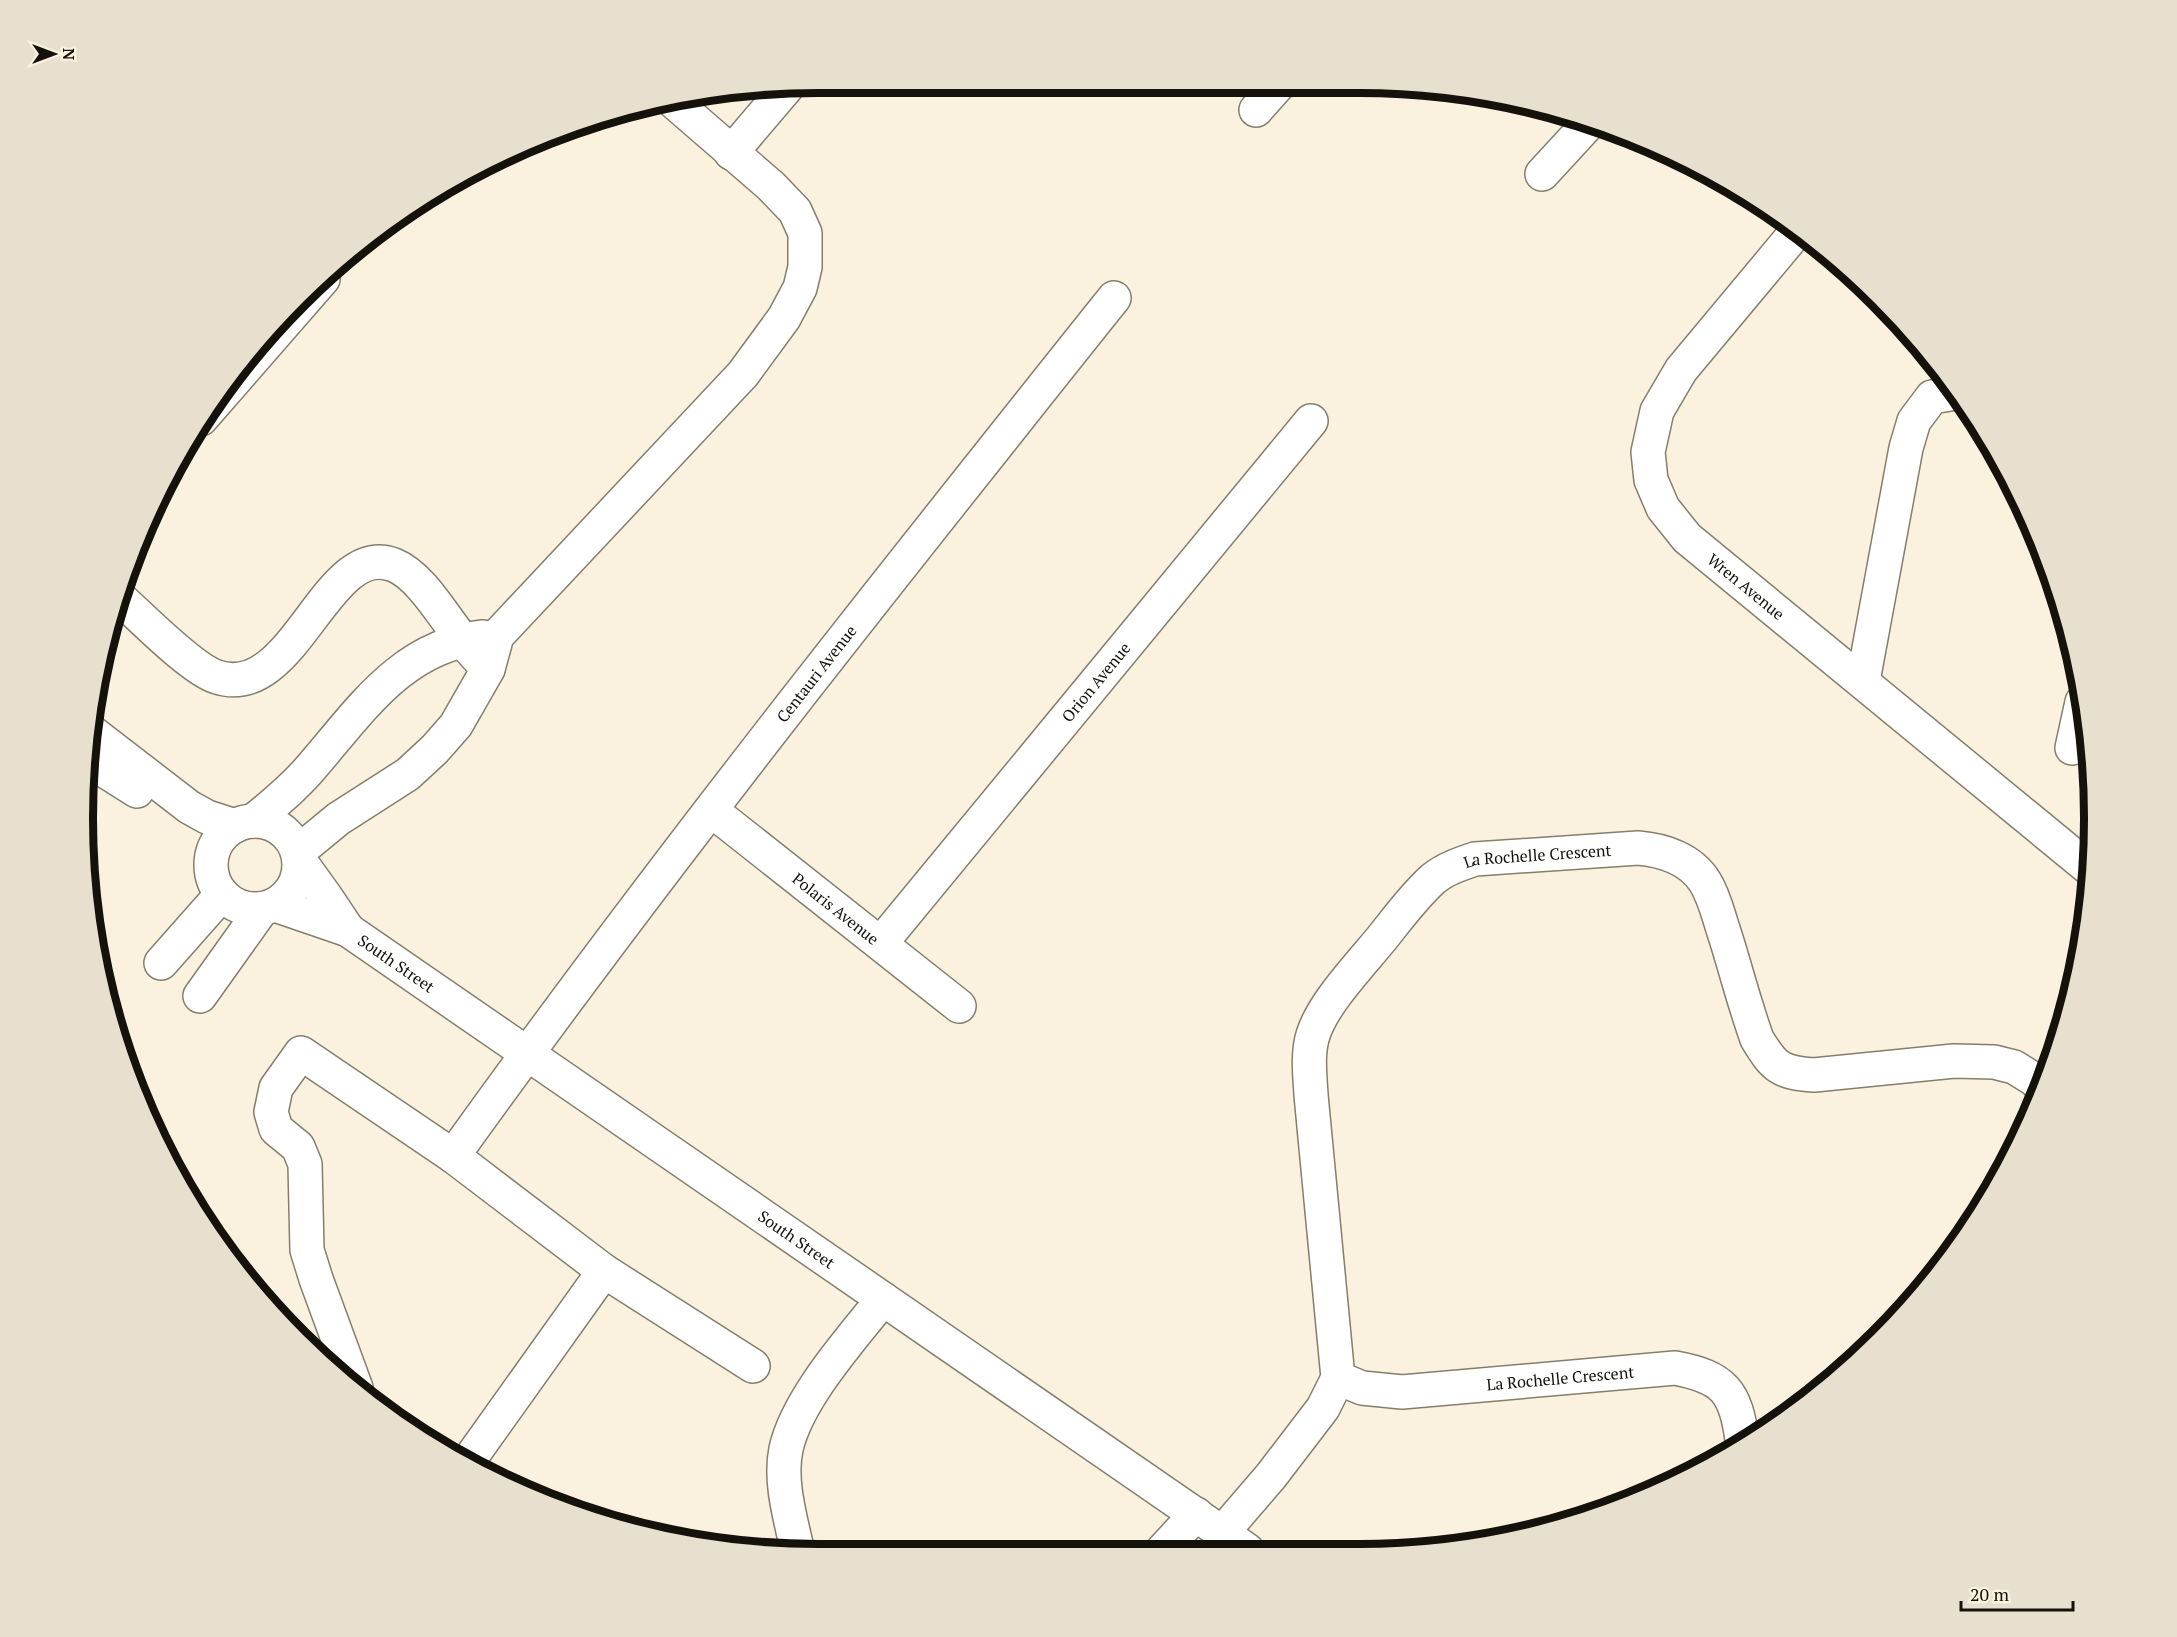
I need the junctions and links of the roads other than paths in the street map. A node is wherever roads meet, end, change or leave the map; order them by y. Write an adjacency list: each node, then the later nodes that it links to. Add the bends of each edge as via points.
1 (1271, 93): 4 (street)
2 (781, 95): 6 (street)
3 (679, 107): 6 (street)
4 (1256, 110)
5 (1583, 129): 7 (street)
6 (731, 153): 13 (street, via 795,211 806,233 806,267 800,288 784,318 742,374)
7 (1542, 174)
8 (1792, 237): 16 (street, Wren Avenue, via 1667,392 1656,411 1651,433 1651,480 1663,508 1687,537)
9 (1114, 298): 21 (street, Centauri Avenue)
10 (1947, 395): 16 (street, via 1932,397 1914,421)
11 (1311, 421): 29 (street, Orion Avenue)
12 (126, 604): 14 (street, via 198,667 216,677 243,680 268,667 288,647 349,573 364,563 379,561 396,566 411,578)
13 (497, 636): 14 (street); 15 (street)
14 (462, 640): 15 (street); 22 (street, via 412,663 383,684 306,773)
15 (488, 669): 24 (street, via 456,725 435,750 408,774 338,819)
16 (1863, 681): 25 (street, Wren Avenue)
17 (2078, 722): 19 (street)
18 (98, 737): 22 (street, via 189,807 207,817)
19 (2072, 748)
20 (96, 765): 23 (street, via 186,823)
21 (711, 810): 29 (street, Polaris Avenue); 33 (street, Centauri Avenue)
22 (244, 823): 23 (street, via 221,836); 24 (street, via 268,822 281,828)
23 (213, 852): 26 (street, via 214,881)
24 (299, 857): 27 (street, via 298,879 289,894); 28 (street, South Street)
25 (2082, 862)
26 (222, 894): 27 (street, via 247,908); 30 (street)
27 (268, 907): 28 (street, South Street); 31 (street)
28 (348, 930): 33 (street, South Street)
29 (881, 943): 32 (street, Polaris Avenue)
30 (161, 963)
31 (200, 996)
32 (959, 1006)
33 (526, 1054): 35 (street, Centauri Avenue); 37 (street, South Street)
34 (2035, 1080): 40 (street, La Rochelle Crescent, via 2014,1067 1994,1062 1954,1061 1814,1075 1780,1069 1757,1039 1705,881 1692,867 1670,854 1638,848 1475,859 1453,866 1416,897 1347,981 1313,1036 1311,1095)
35 (453, 1156): 36 (street); 39 (street, via 301,1053 276,1088 271,1112 276,1129 298,1147 305,1164 307,1250)
36 (604, 1271): 38 (street); 42 (street)
37 (883, 1299): 43 (street, South Street); 44 (street, via 832,1365 792,1432 784,1476)
38 (753, 1366)
39 (350, 1372)
40 (1338, 1378): 41 (street, La Rochelle Crescent, via 1362,1388 1402,1392 1675,1368 1698,1372 1716,1381 1732,1398); 43 (street, via 1323,1408)
41 (1741, 1435)
42 (472, 1456)
43 (1222, 1532): 45 (street)
44 (796, 1543)
45 (1183, 1544)

